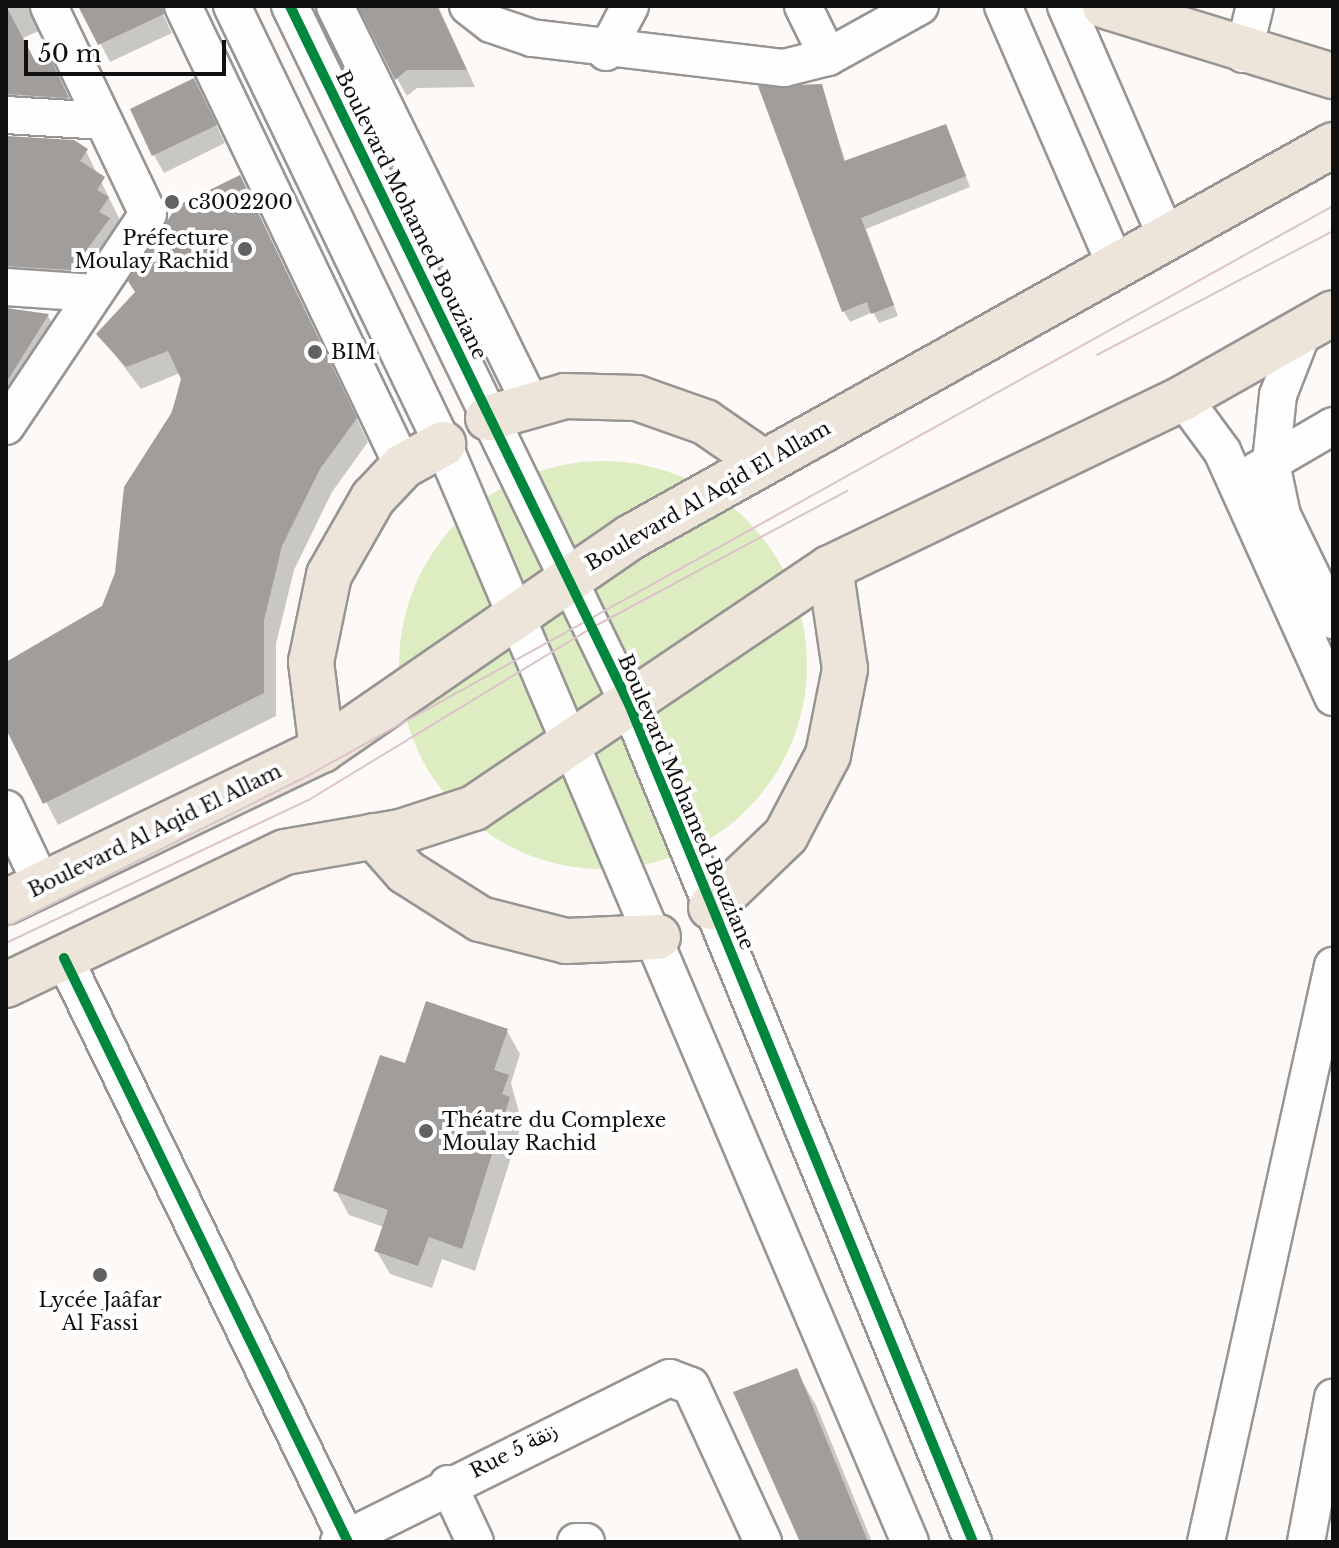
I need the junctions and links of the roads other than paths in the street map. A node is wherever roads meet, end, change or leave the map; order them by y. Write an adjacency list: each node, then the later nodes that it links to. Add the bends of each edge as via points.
1 (49, 6): 19 (street)
2 (183, 6): 34 (street)
3 (232, 6): 31 (street)
4 (290, 6): 28 (street, Boulevard Mohamed Bouziane)
5 (335, 6): 27 (street)
6 (468, 6): 14 (street, via 510,33)
7 (630, 6): 14 (street)
8 (803, 6): 16 (street)
9 (920, 6): 16 (street)
10 (1003, 6): 22 (street)
11 (1066, 6): 21 (street)
12 (1105, 6): 15 (main road)
13 (1255, 6): 15 (street)
14 (606, 52): 16 (street, via 784,68)
15 (1243, 54): 17 (main road)
16 (828, 57)
17 (1333, 76)
18 (6, 115): 19 (street)
19 (103, 121): 24 (street, via 148,214)
20 (1333, 145): 21 (main road, Boulevard Al Aqid El Allam)
21 (1166, 236): 22 (main road, Boulevard Al Aqid El Allam)
22 (1115, 263): 32 (main road, Boulevard Al Aqid El Allam)
23 (6, 287): 24 (street)
24 (94, 293): 29 (street)
25 (1318, 322): 26 (main road); 33 (street, via 1278,395)
26 (1183, 398): 35 (street); 36 (main road)
27 (530, 402): 28 (main road); 32 (main road, via 601,395 672,407)
28 (488, 418): 37 (street, Boulevard Mohamed Bouziane)
29 (6, 426)
30 (1333, 426): 33 (street)
31 (443, 444): 34 (main road); 39 (street)
32 (763, 462): 37 (main road, Boulevard Al Aqid El Allam)
33 (1271, 463): 35 (street); 38 (street, via 1282,515)
34 (403, 466): 44 (main road, via 348,535 321,603 311,662)
35 (1237, 481): 38 (street)
36 (830, 568): 42 (main road); 48 (main road, via 845,669 828,755 786,835)
37 (566, 578): 39 (main road, Boulevard Al Aqid El Allam); 42 (street, Boulevard Mohamed Bouziane)
38 (1313, 589): 40 (street); 41 (street)
39 (515, 616): 43 (street); 44 (main road, Boulevard Al Aqid El Allam)
40 (1333, 620)
41 (1333, 697)
42 (629, 704): 43 (main road); 48 (street, Boulevard Mohamed Bouziane)
43 (570, 745): 46 (main road, via 474,808); 49 (street)
44 (322, 750): 47 (main road, Boulevard Al Aqid El Allam)
45 (6, 809): 47 (street)
46 (374, 836): 49 (main road, via 406,872 480,919 566,941); 50 (main road, via 285,852)
47 (24, 893)
48 (711, 907): 61 (street, Boulevard Mohamed Bouziane)
49 (658, 937): 60 (street)
50 (64, 958): 52 (main road); 55 (street)
51 (1333, 966): 62 (street)
52 (6, 985)
53 (1333, 1398): 63 (street)
54 (448, 1484): 55 (street, Rue 5 زنقة); 56 (street); 59 (street, Rue 5 زنقة, via 659,1379 691,1386)
55 (345, 1541)
56 (475, 1542)
57 (576, 1542): 58 (street)
58 (586, 1542)
59 (763, 1542)
60 (910, 1542)
61 (973, 1542)
62 (1206, 1542)
63 (1306, 1542)

